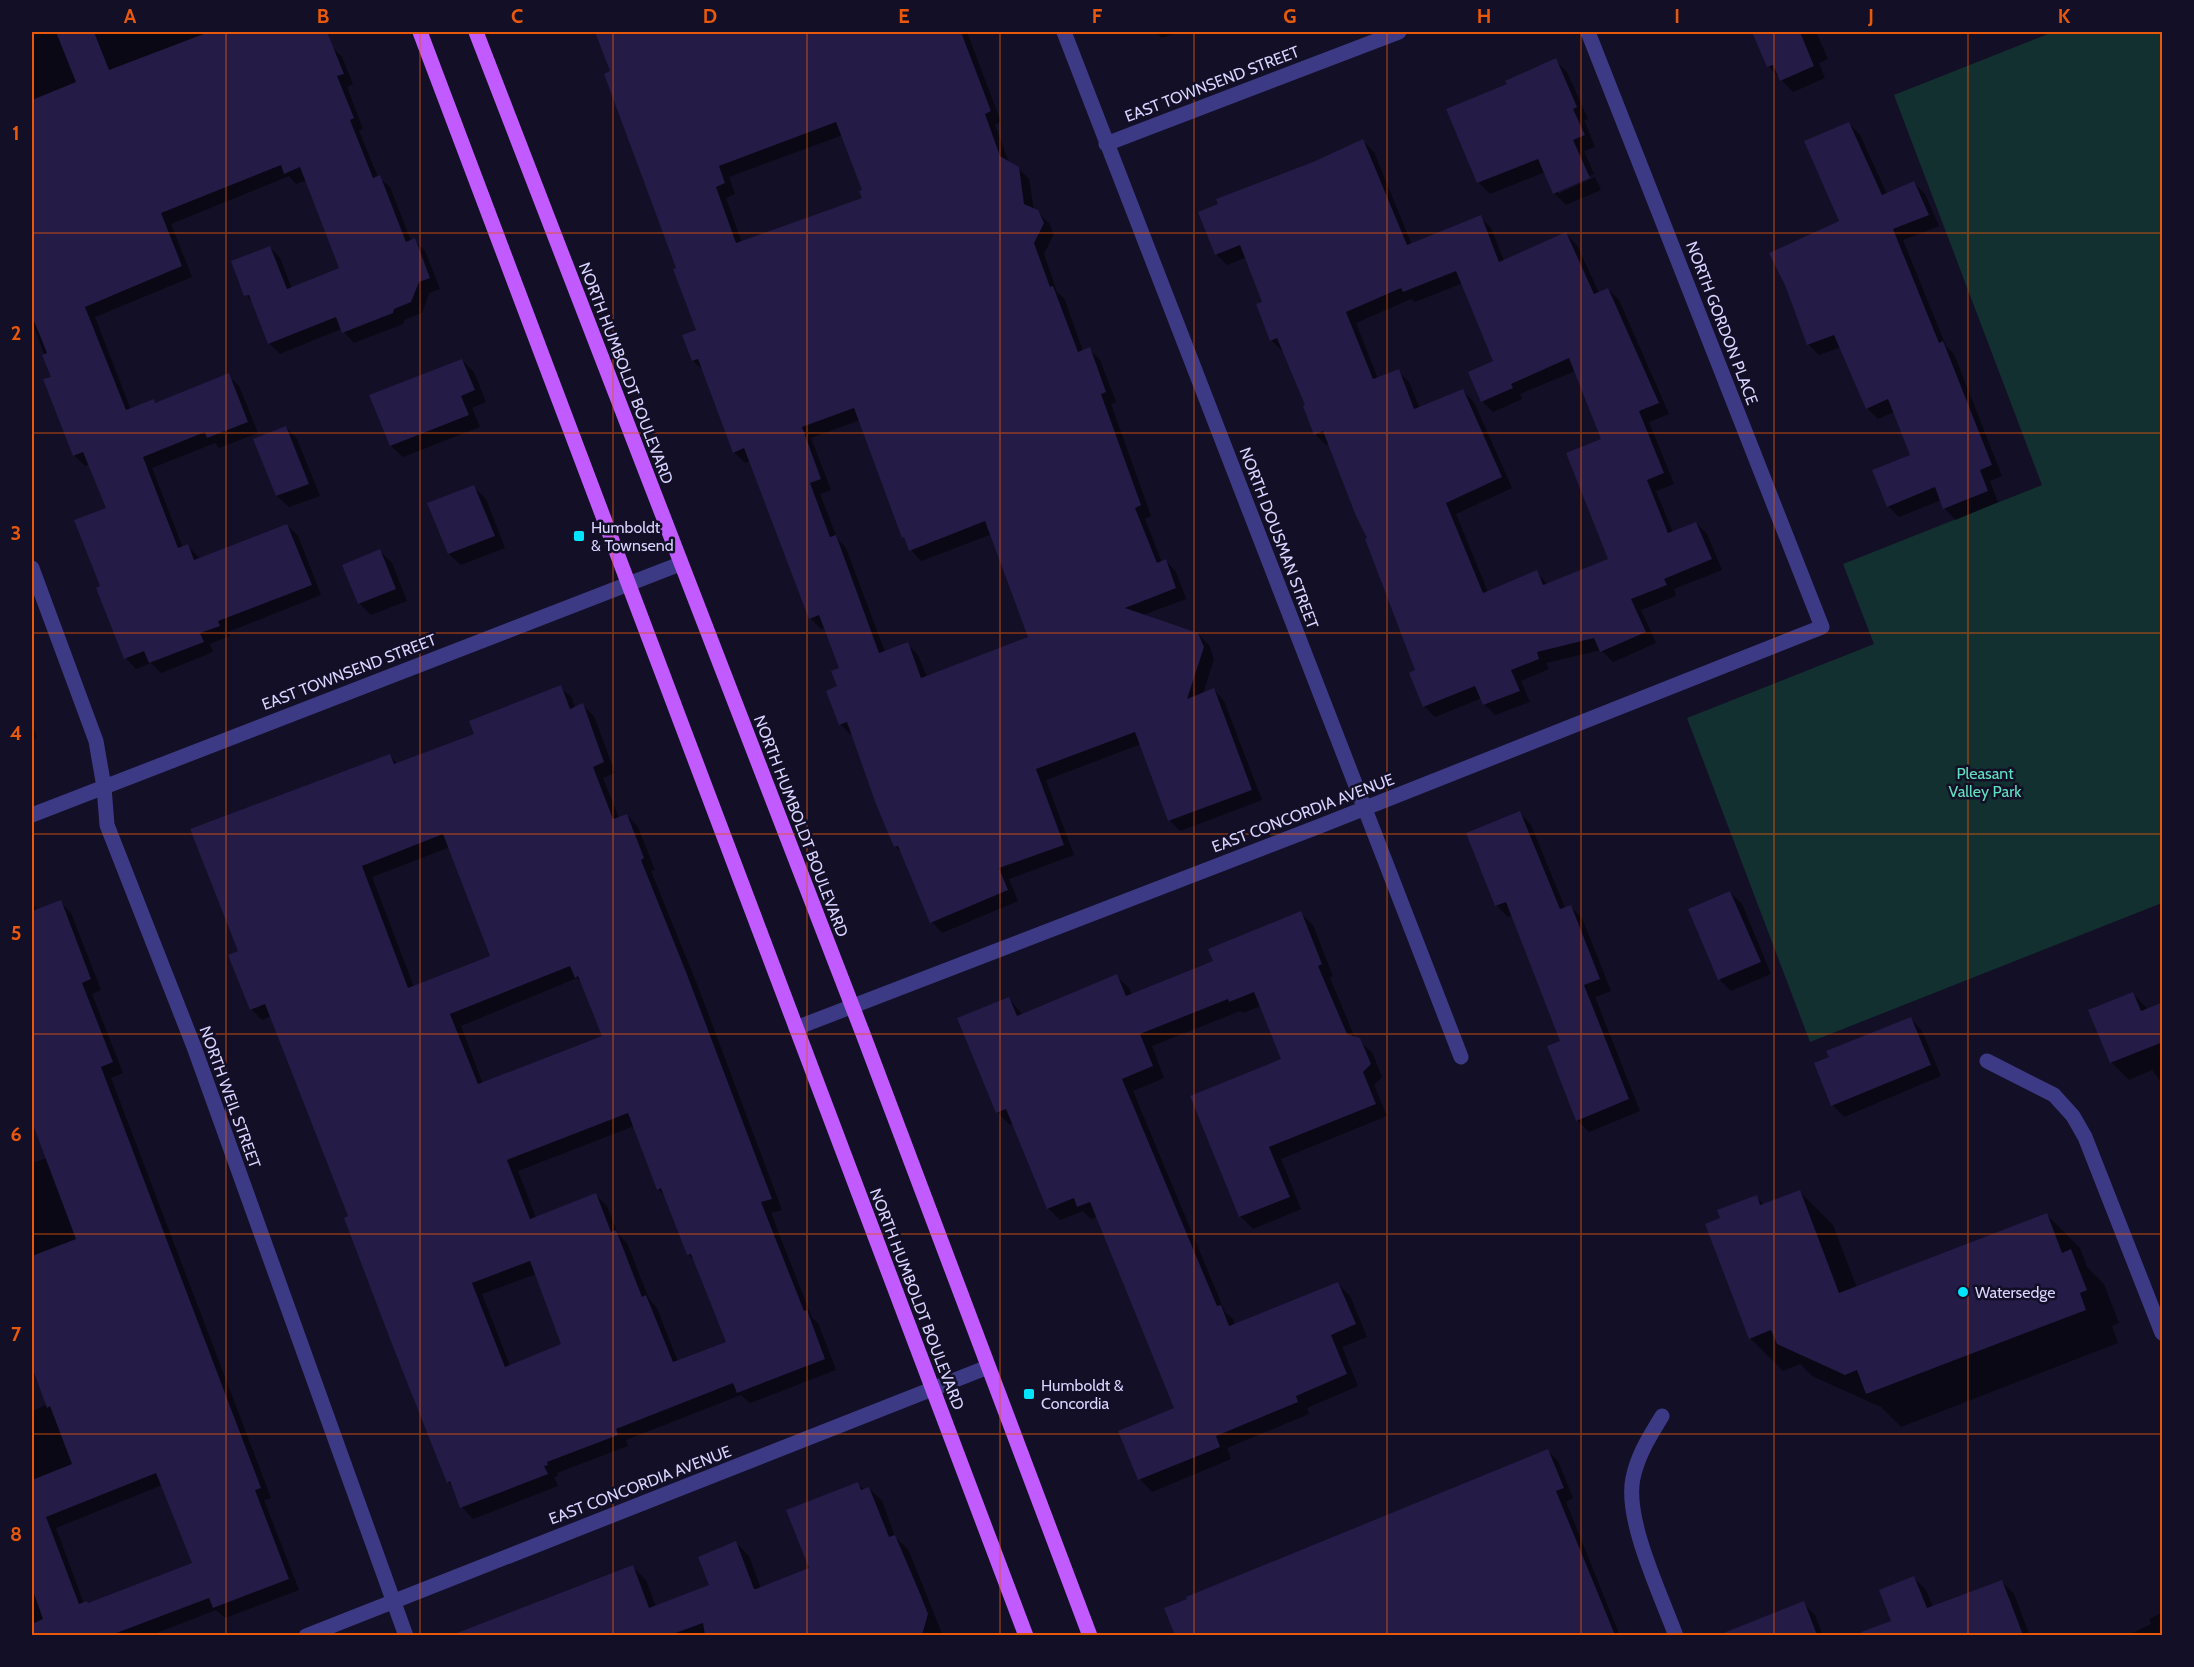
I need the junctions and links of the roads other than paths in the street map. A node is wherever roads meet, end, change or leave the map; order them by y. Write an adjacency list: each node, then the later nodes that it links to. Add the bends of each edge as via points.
1 (420, 32): 9 (main road, NORTH HUMBOLDT BOULEVARD)
2 (476, 32): 7 (main road, NORTH HUMBOLDT BOULEVARD)
3 (1064, 32): 6 (street, NORTH DOUSMAN STREET)
4 (1399, 32): 6 (street, EAST TOWNSEND STREET)
5 (1588, 32): 10 (street, NORTH GORDON PLACE)
6 (1106, 144): 12 (street, NORTH DOUSMAN STREET)
7 (680, 564): 9 (street, EAST TOWNSEND STREET); 14 (main road, NORTH HUMBOLDT BOULEVARD)
8 (32, 568): 11 (street, NORTH WEIL STREET, via 96,741)
9 (628, 585): 11 (street, EAST TOWNSEND STREET); 15 (main road, NORTH HUMBOLDT BOULEVARD)
10 (1822, 627): 12 (street, EAST CONCORDIA AVENUE)
11 (104, 787): 13 (street, EAST TOWNSEND STREET); 22 (street, NORTH WEIL STREET, via 107,825 194,1047)
12 (1364, 808): 14 (street, EAST CONCORDIA AVENUE); 16 (street, NORTH DOUSMAN STREET)
13 (32, 815)
14 (852, 1007): 15 (street, EAST CONCORDIA AVENUE); 19 (main road, NORTH HUMBOLDT BOULEVARD)
15 (796, 1028): 20 (main road, NORTH HUMBOLDT BOULEVARD)
16 (1461, 1057)
17 (1987, 1061): 18 (street, via 2054,1095 2073,1116 2085,1137)
18 (2163, 1333)
19 (988, 1367): 20 (street, EAST CONCORDIA AVENUE); 26 (main road, NORTH HUMBOLDT BOULEVARD)
20 (932, 1390): 22 (street, EAST CONCORDIA AVENUE); 25 (main road, NORTH HUMBOLDT BOULEVARD)
21 (1662, 1416): 27 (street, via 1640,1453 1633,1480 1632,1509)
22 (393, 1602): 23 (street, EAST CONCORDIA AVENUE); 24 (street, NORTH WEIL STREET)
23 (306, 1635)
24 (406, 1635)
25 (1026, 1635)
26 (1090, 1635)
27 (1676, 1635)

